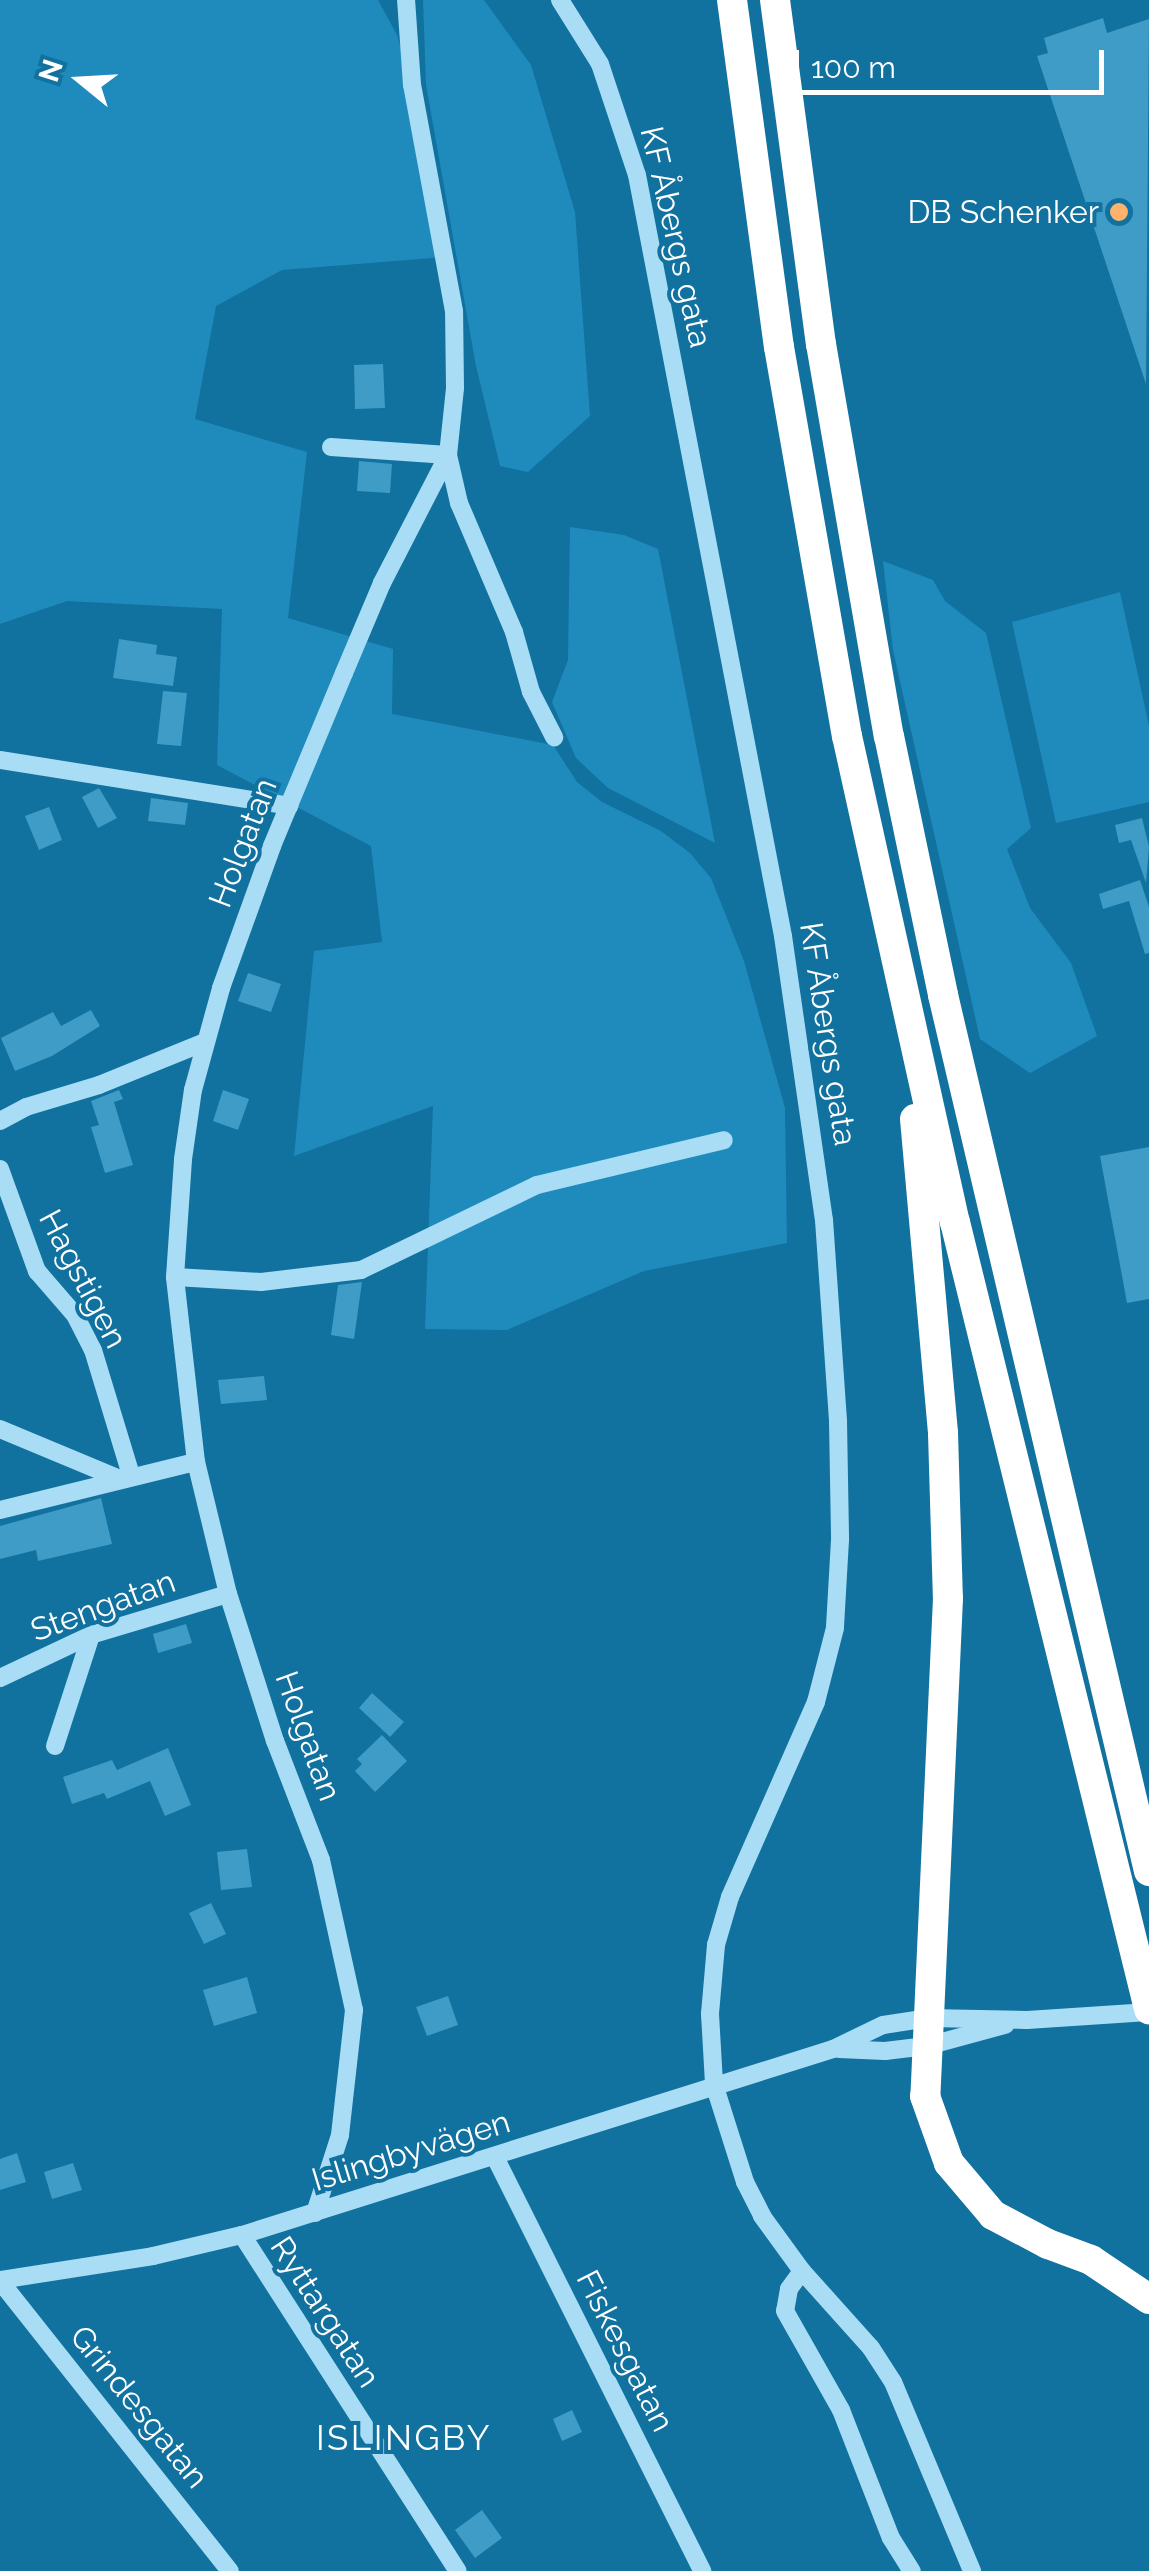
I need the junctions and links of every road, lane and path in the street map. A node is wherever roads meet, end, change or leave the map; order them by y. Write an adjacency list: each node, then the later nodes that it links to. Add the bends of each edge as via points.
1 (406, 0): 6 (street, Holgatan, via 412,85 454,311)
2 (560, 0): 29 (street, KF Åbergs gata, via 600,64 637,175 783,936 824,1220 838,1421 835,1628 816,1702 716,1945 710,2014)
3 (732, 0): 10 (highway, via 821,603)
4 (775, 0): 24 (highway, via 821,344 889,736)
5 (331, 447): 6 (street)
6 (448, 455): 7 (street, Holgatan, via 459,504); 9 (street, Holgatan, via 382,583)
7 (554, 738)
8 (0, 760): 9 (street)
9 (289, 806): 11 (street, Holgatan)
10 (904, 1008): 25 (highway); 27 (highway, via 944,1433 948,1598)
11 (205, 1042): 12 (street); 15 (street, Holgatan, via 183,1159)
12 (0, 1121)
13 (724, 1140): 15 (street, via 537,1185 361,1270 261,1282)
14 (0, 1169): 18 (street, Hagstigen, via 38,1271 75,1315 93,1350)
15 (175, 1277): 17 (street, Holgatan)
16 (0, 1429): 18 (street)
17 (196, 1462): 18 (street); 20 (street, Holgatan)
18 (125, 1477): 19 (street)
19 (0, 1510)
20 (228, 1594): 21 (street, Stengatan); 31 (street, Holgatan, via 321,1860 354,2010 340,2134)
21 (92, 1635): 22 (street, Stengatan); 23 (street)
22 (0, 1678)
23 (55, 1746)
24 (1149, 1871)
25 (1149, 2010): 26 (street, Islingbyvägen)
26 (1026, 2020): 27 (street, Islingbyvägen); 27 (street, Islingbyvägen)
27 (928, 2032): 28 (street, Islingbyvägen, via 885,2051); 28 (street, Islingbyvägen, via 883,2026); 35 (highway, via 925,2096 936,2136 976,2200 1016,2229 1091,2260)
28 (833, 2049): 29 (street, Islingbyvägen)
29 (714, 2084): 30 (street, Islingbyvägen); 33 (street, KF Åbergs gata, via 745,2182)
30 (495, 2157): 31 (street, Islingbyvägen); 38 (street, Fiskesgatan)
31 (315, 2213): 32 (street, Islingbyvägen)
32 (242, 2236): 34 (street, Islingbyvägen); 37 (street, Ryttargatan)
33 (802, 2270): 39 (street, via 784,2311 840,2410); 40 (street, KF Åbergs gata, via 893,2382)
34 (0, 2280): 36 (street, Grindesgatan)
35 (1149, 2299)
36 (230, 2571)
37 (458, 2571)
38 (702, 2571)
39 (912, 2571)
40 (972, 2571)

